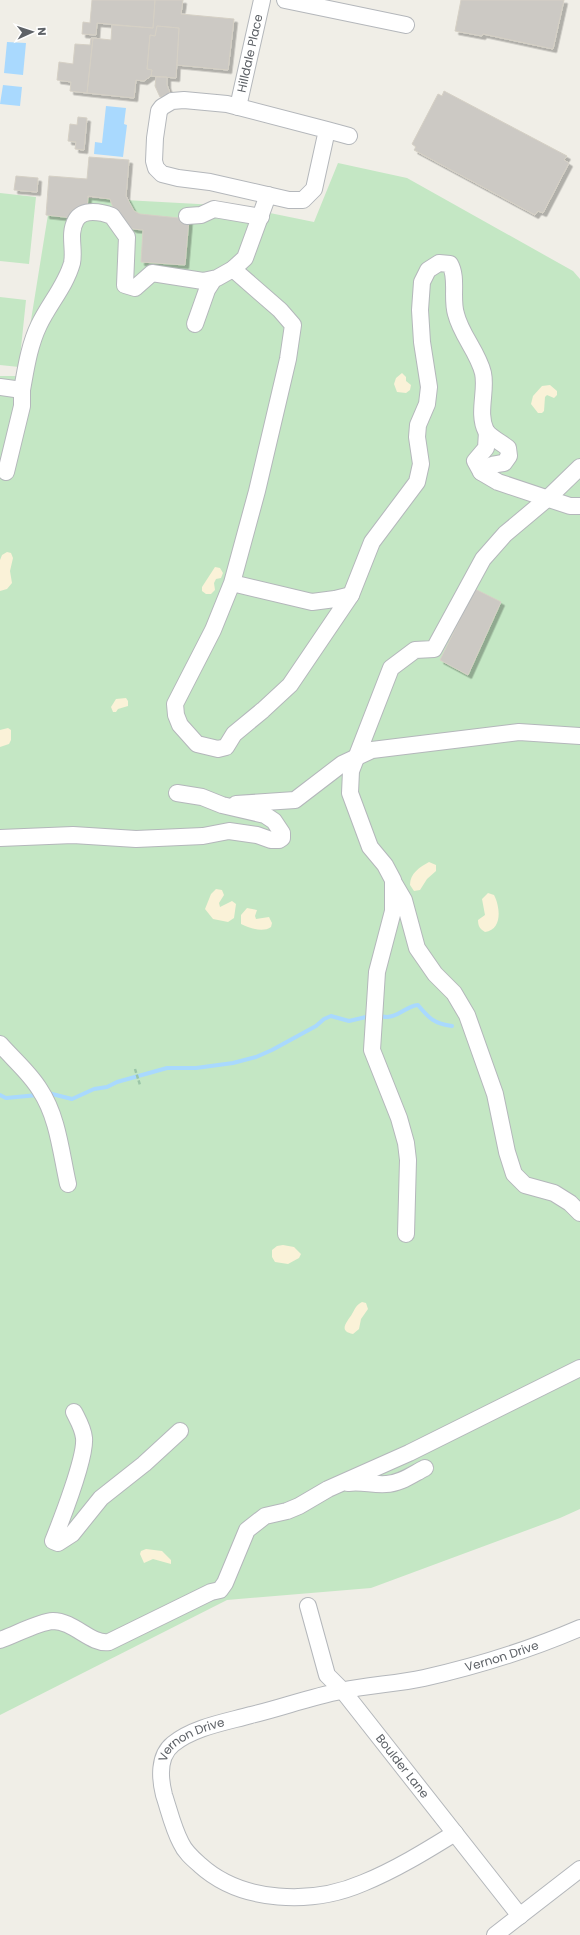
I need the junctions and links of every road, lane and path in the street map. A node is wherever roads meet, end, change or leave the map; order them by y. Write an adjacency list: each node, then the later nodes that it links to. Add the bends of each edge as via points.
1 (262, 0): 4 (street, Hilldale Place)
2 (285, 0): 3 (street)
3 (406, 25)
4 (232, 105): 5 (street); 7 (street, via 184,100 172,101 162,107 159,111 155,138 156,168 162,174 178,178 210,182)
5 (327, 130): 6 (street); 7 (street, via 314,188 308,197 303,200 290,200)
6 (349, 136)
7 (268, 195): 9 (street)
8 (188, 216): 9 (street, via 201,215 214,208)
9 (261, 217): 10 (street, via 245,258)
10 (233, 269): 11 (street); 22 (street, via 294,325 257,491)
11 (214, 279): 12 (street, via 206,290); 14 (street, via 203,281 152,273 135,288 125,285 127,237 120,224 112,216 93,212 83,214 76,220 71,234 72,261 68,273 39,324 32,343)
12 (195, 324)
13 (0, 387): 14 (street)
14 (22, 390): 16 (street, via 16,415); 18 (street, via 22,406)
15 (487, 432): 19 (street, via 486,448 475,461); 19 (street, via 508,448 509,456 504,463 494,464); 23 (street, via 482,402 483,373 456,316 453,270 450,264 439,262 428,270 422,282 422,342 429,387 427,404 418,425 421,464 417,482 372,542)
16 (0, 454)
17 (580, 467): 20 (street)
18 (6, 472)
19 (481, 472): 20 (street, via 498,482)
20 (548, 498): 21 (street, via 570,506); 25 (street, via 505,534 483,559 434,649 415,650 391,668)
21 (580, 506)
22 (232, 583): 23 (street, via 312,602); 23 (street, via 213,630 175,704 180,725 197,744 218,750 226,746 234,734 290,685)
23 (350, 595)
24 (580, 736): 25 (street, via 519,732 404,745 372,750)
25 (356, 757): 27 (street, via 333,770 295,800); 29 (street, via 351,771 350,793 370,847 385,865)
26 (177, 793): 27 (street, via 202,797)
27 (222, 806): 28 (street, via 265,815 274,821 282,833 282,838 271,840 229,831 203,836 136,839 73,835)
28 (0, 838)
29 (392, 880): 34 (street, via 404,900 417,948 435,974 454,993 467,1015 495,1094 514,1174 525,1185 554,1193); 35 (street, via 394,911 377,972 372,1050 399,1118 406,1143)
30 (0, 1044): 33 (street, via 43,1094 56,1128)
31 (135, 1069): 32 (path)
32 (140, 1085)
33 (68, 1184)
34 (580, 1213)
35 (406, 1234)
36 (580, 1368): 40 (street, via 409,1453)
37 (74, 1412): 38 (street, via 81,1425 84,1439 62,1521 53,1541 58,1543 72,1534 100,1498 144,1464)
38 (180, 1431)
39 (424, 1468): 40 (street, via 396,1482 386,1484 358,1482)
40 (338, 1485): 43 (street, via 287,1511 265,1516 247,1530 220,1590 210,1592 109,1642 98,1642 72,1626 52,1621)
41 (308, 1606): 44 (street, Boulder Lane, via 327,1675)
42 (580, 1628): 44 (street, Vernon Drive, via 495,1660 421,1678)
43 (0, 1640)
44 (344, 1690): 45 (street, Boulder Lane); 45 (street, Vernon Drive, via 216,1724 172,1744 161,1767 162,1786 180,1842 188,1855 211,1875 239,1888 262,1894 300,1897 332,1893 363,1883)
45 (455, 1833): 47 (street, Boulder Lane)
46 (580, 1869): 47 (street)
47 (520, 1916): 48 (street)
48 (495, 1935)

